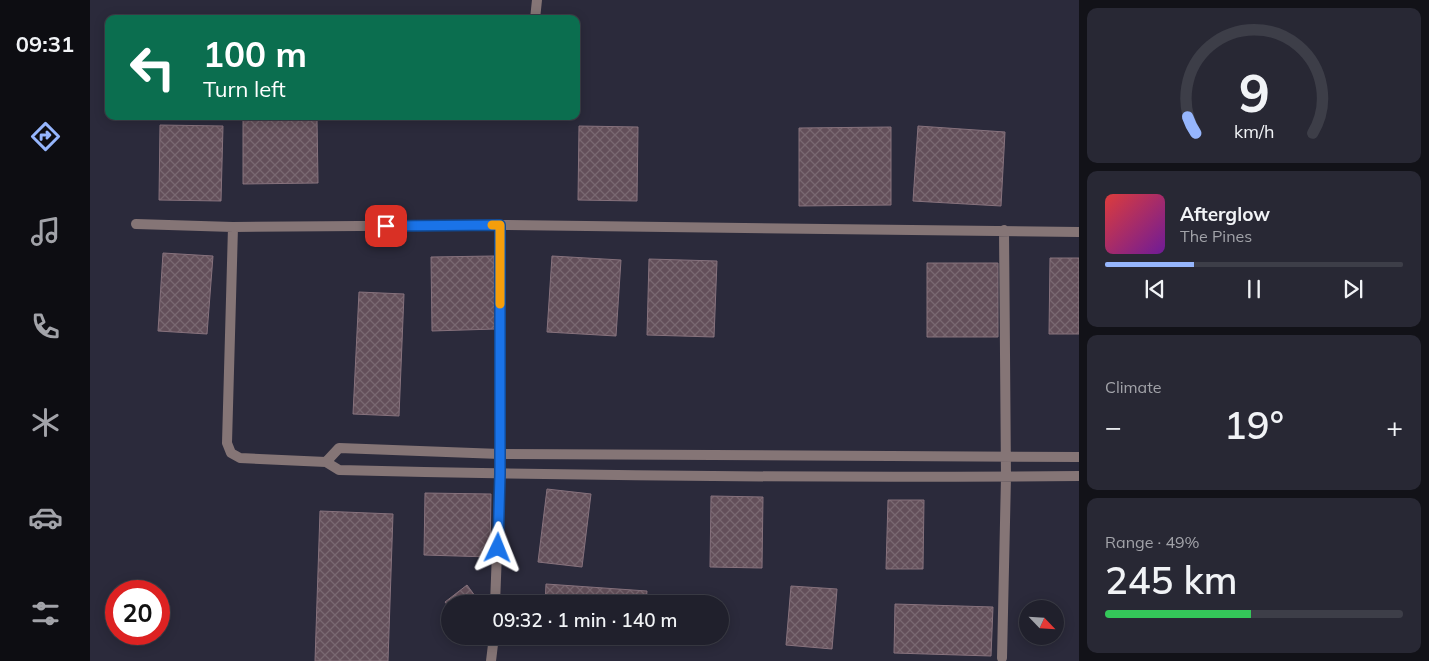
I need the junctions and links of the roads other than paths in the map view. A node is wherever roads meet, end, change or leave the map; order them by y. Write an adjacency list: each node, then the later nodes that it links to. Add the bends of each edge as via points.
1 (537, 0): 2 (street)
2 (535, 15)
3 (136, 224): 5 (street)
4 (500, 225): 5 (street); 6 (street); 8 (street)
5 (233, 227): 11 (street, via 227,442 231,453 240,458)
6 (1004, 230): 7 (street); 9 (street)
7 (1079, 232)
8 (500, 454): 9 (street); 11 (street, via 339,448); 12 (street)
9 (1006, 456): 10 (street); 14 (street)
10 (1079, 457)
11 (326, 462): 12 (street, via 339,470)
12 (500, 474): 14 (street); 15 (street)
13 (1079, 476): 14 (street)
14 (1006, 477): 17 (street)
15 (496, 595)
16 (493, 645): 18 (street)
17 (1002, 658)
18 (492, 661)

